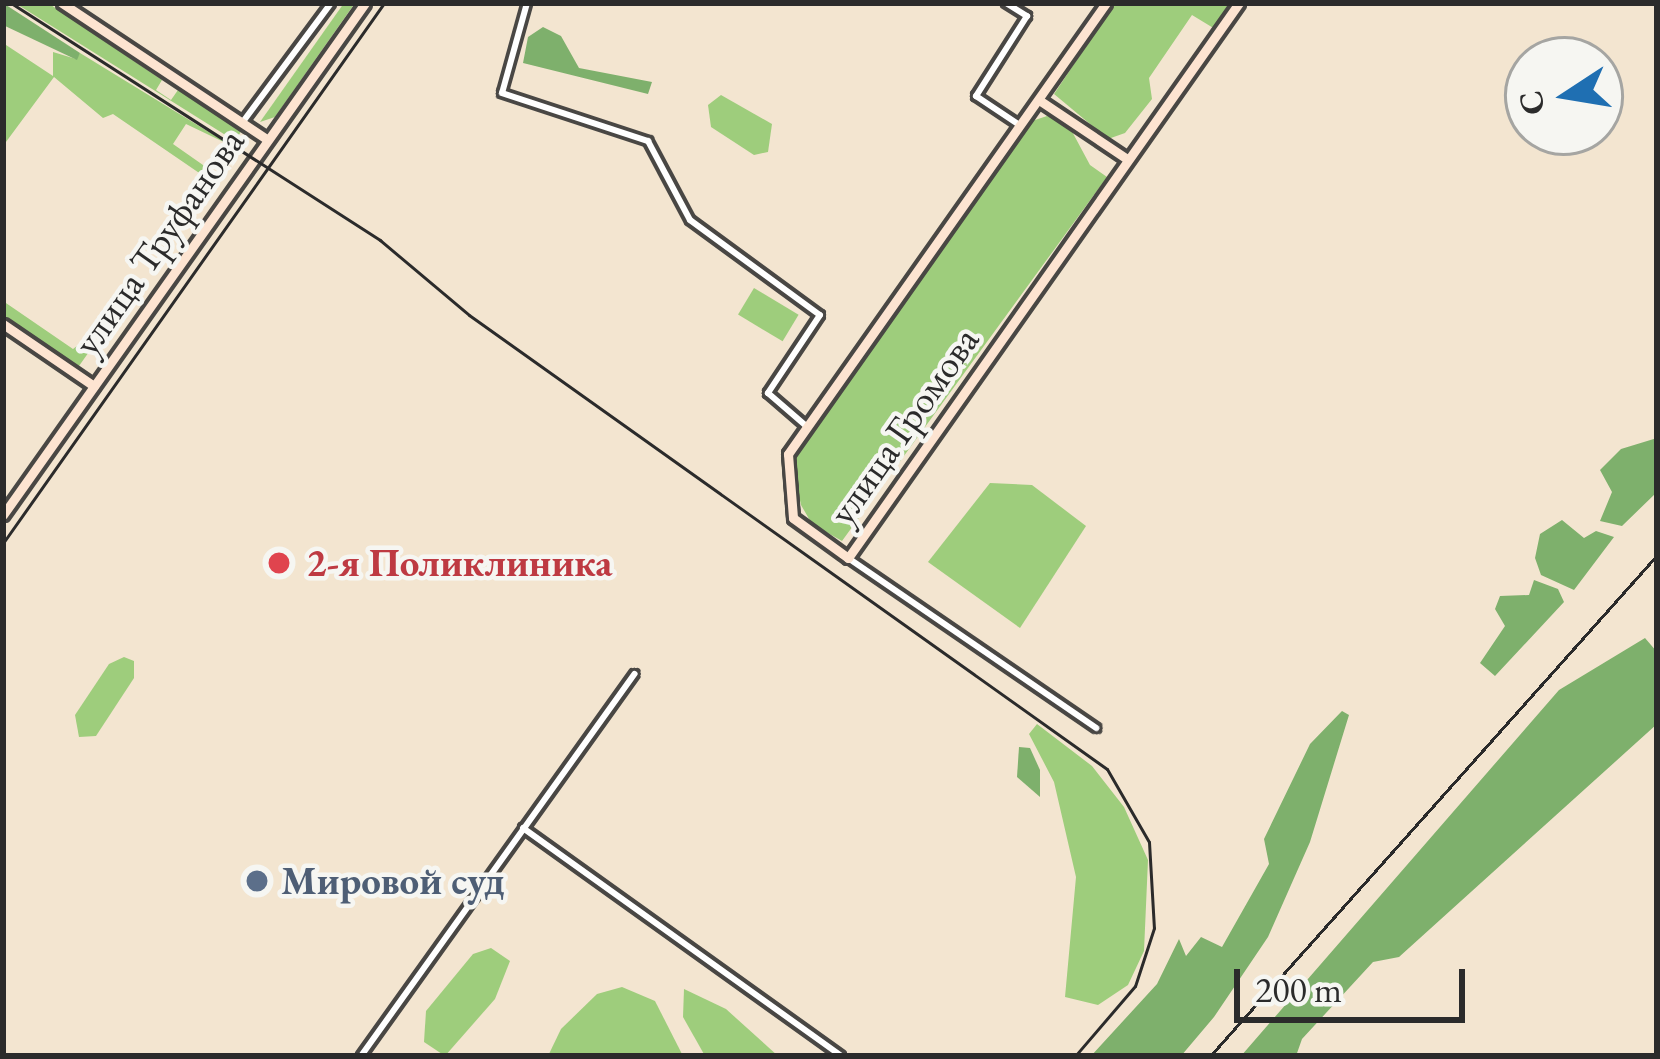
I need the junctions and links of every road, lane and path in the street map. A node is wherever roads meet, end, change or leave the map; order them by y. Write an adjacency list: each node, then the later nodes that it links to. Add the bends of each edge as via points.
1 (62, 3): 9 (street)
2 (332, 3): 9 (street)
3 (364, 3): 11 (street, улица Труфанова)
4 (526, 3): 15 (street, via 502,93 648,141 691,220 820,315 768,393)
5 (1006, 3): 10 (street, via 1028,16 976,96)
6 (1106, 3): 8 (street, улица Громова)
7 (1240, 3): 12 (street, улица Громова)
8 (1039, 100): 10 (street, улица Громова); 12 (street)
9 (242, 123): 11 (street)
10 (1021, 126): 15 (street, улица Громова)
11 (267, 139): 14 (street, улица Труфанова)
12 (1127, 159): 17 (street, улица Громова)
13 (3, 324): 14 (street)
14 (94, 386): 16 (street, улица Труфанова)
15 (806, 425): 17 (street, улица Громова, via 785,464 794,518)
16 (3, 515)
17 (848, 557): 19 (street)
18 (634, 674): 20 (street)
19 (1096, 728)
20 (523, 828): 21 (street); 22 (street)
21 (361, 1056)
22 (841, 1056)

